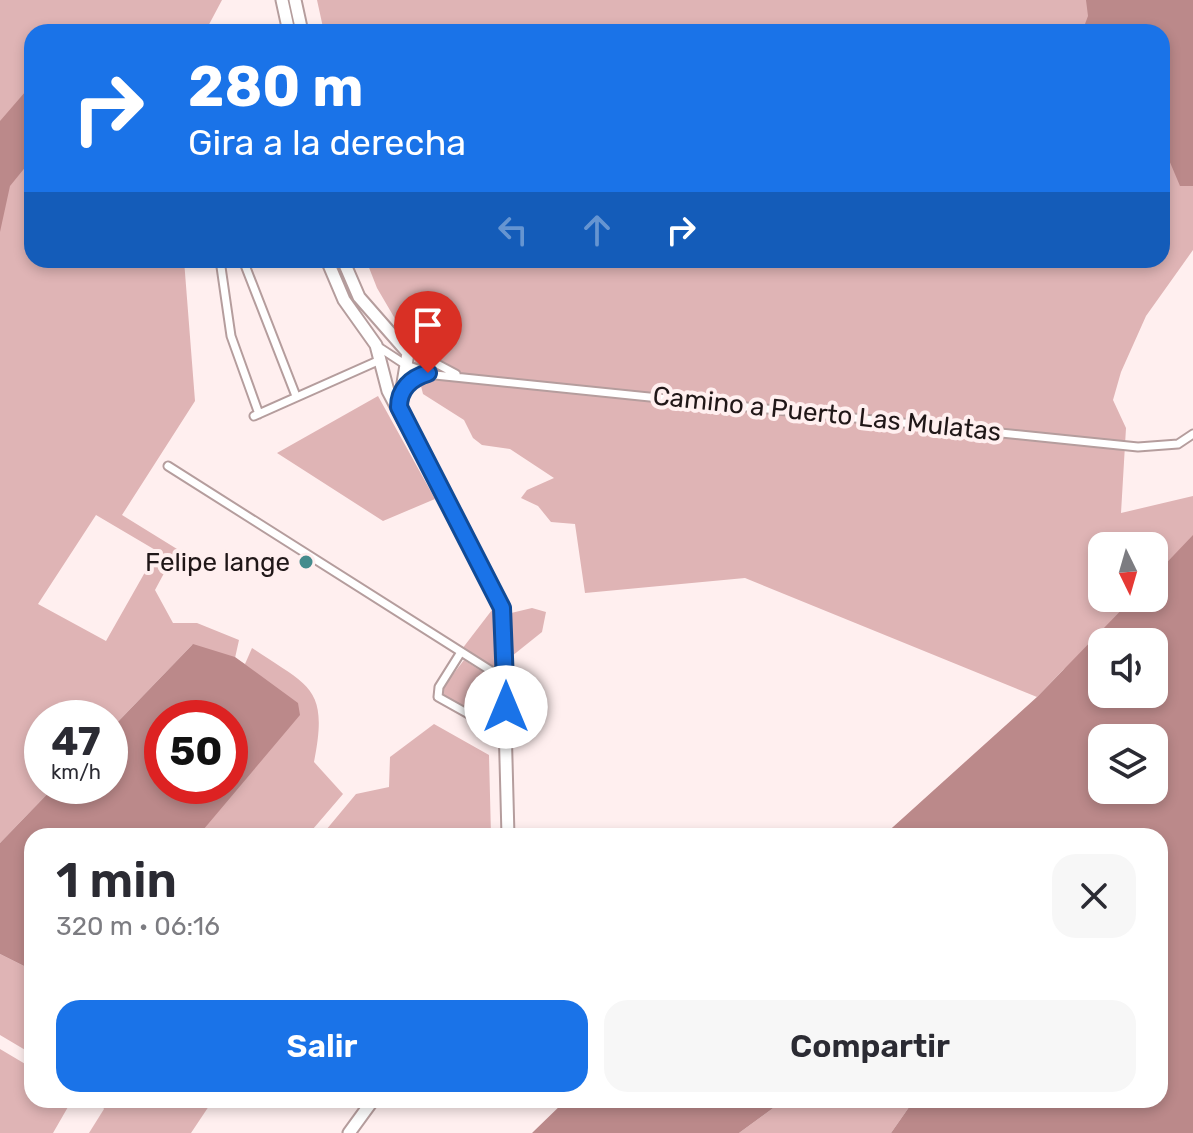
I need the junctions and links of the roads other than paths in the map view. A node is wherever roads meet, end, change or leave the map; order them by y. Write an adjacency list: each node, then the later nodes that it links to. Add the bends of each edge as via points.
1 (282, 0): 3 (main road)
2 (295, 0): 4 (main road)
3 (287, 24)
4 (300, 24)
5 (221, 268): 15 (street, via 231,336 257,415)
6 (246, 268): 15 (street)
7 (330, 268): 9 (main road, via 344,300)
8 (346, 268): 10 (main road, via 359,297)
9 (376, 345): 11 (main road); 12 (street, Camino a Puerto Las Mulatas)
10 (405, 347): 12 (main road); 14 (street, Camino a Puerto Las Mulatas)
11 (380, 360): 15 (street); 16 (main road, via 388,391)
12 (406, 365): 13 (street, Camino a Puerto Las Mulatas); 16 (main road)
13 (428, 373): 14 (street, Camino a Puerto Las Mulatas); 16 (main road, via 412,380)
14 (458, 375): 17 (street, Camino a Puerto Las Mulatas, via 1138,447 1178,444)
15 (296, 396)
16 (399, 403): 20 (main road, via 502,608)
17 (1193, 434)
18 (168, 466): 19 (street)
19 (461, 652): 20 (street); 21 (street, via 438,697)
20 (506, 680): 21 (main road)
21 (506, 735): 22 (main road)
22 (508, 828)
23 (367, 1108): 24 (main road)
24 (349, 1133)

